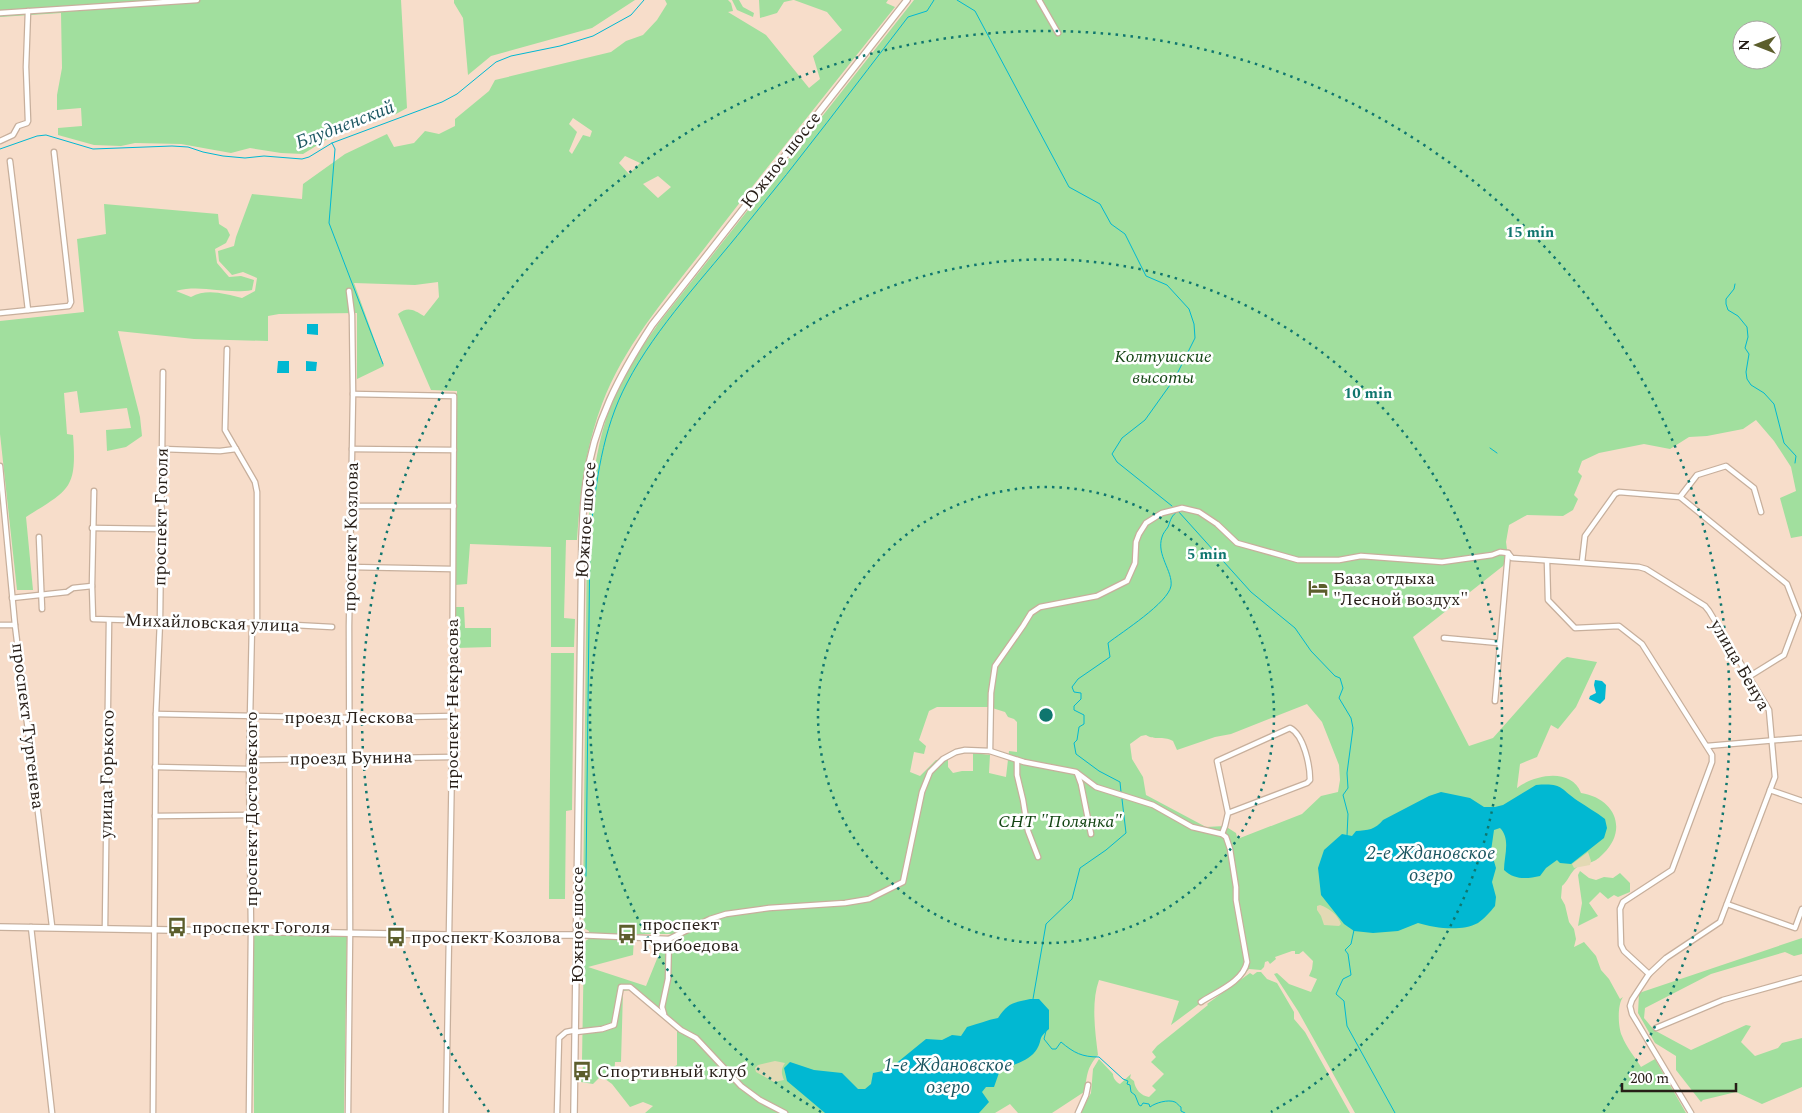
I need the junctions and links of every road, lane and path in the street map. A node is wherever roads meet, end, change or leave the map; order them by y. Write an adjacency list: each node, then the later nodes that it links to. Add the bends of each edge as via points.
1 (197, 0): 4 (street)
2 (907, 0): 81 (street, Южное шоссе, via 652,324 627,363 607,404 591,453 582,537)
3 (1039, 0): 6 (street)
4 (28, 11): 5 (street); 7 (street, via 28,124 18,126 13,135)
5 (0, 13)
6 (1058, 32)
7 (0, 140)
8 (54, 152): 11 (street, via 71,302 69,306)
9 (10, 161): 11 (street)
10 (349, 291): 15 (street, проспект Козлова)
11 (28, 310): 12 (street)
12 (0, 312)
13 (227, 349): 17 (street, проспект Достоевского, via 225,430)
14 (162, 372): 16 (street, проспект Гоголя)
15 (353, 394): 18 (street, проспект Козлова); 19 (street, проспект Некрасова, via 454,396)
16 (162, 449): 17 (street, via 220,452); 27 (street, проспект Гоголя)
17 (236, 449): 40 (street, проспект Достоевского, via 255,482 257,492)
18 (352, 449): 19 (street); 23 (street, проспект Козлова)
19 (454, 450): 24 (street, проспект Некрасова)
20 (0, 466): 36 (street, проспект Тургенева)
21 (94, 492): 26 (street)
22 (1680, 497): 25 (street, via 1697,475 1726,466 1754,488); 31 (street, via 1615,494 1586,536); 46 (street, via 1787,584 1799,615 1784,655)
23 (351, 506): 24 (street); 32 (street, проспект Козлова)
24 (454, 506): 33 (street, проспект Некрасова)
25 (1761, 512)
26 (92, 528): 27 (street); 34 (street)
27 (160, 529): 39 (street, проспект Гоголя)
28 (39, 537): 35 (street)
29 (1508, 553): 30 (street, улица Бенуа, via 1512,558); 45 (street); 55 (street, via 1442,562 1361,556 1339,560 1298,560 1237,543 1199,512 1182,508 1162,512 1146,523 1139,534 1136,563 1127,581 1097,596 1040,607 1031,613 995,666)
30 (1547, 561): 31 (street, улица Бенуа); 54 (street, via 1551,604 1575,628 1619,626 1642,644)
31 (1582, 562): 46 (street, улица Бенуа, via 1646,569 1705,606)
32 (350, 567): 33 (street); 51 (street, проспект Козлова)
33 (452, 568): 49 (street, проспект Некрасова)
34 (92, 586): 35 (street); 38 (street, Михайловская улица, via 93,619)
35 (41, 595): 36 (street); 37 (street)
36 (12, 598): 42 (street, проспект Тургенева)
37 (42, 609)
38 (109, 621): 39 (street, Михайловская улица); 76 (street, улица Горького)
39 (160, 621): 40 (street, Михайловская улица); 48 (street, проспект Гоголя)
40 (254, 624): 43 (street, Михайловская улица); 50 (street, проспект Достоевского)
41 (0, 625): 42 (street)
42 (15, 625): 74 (street, проспект Тургенева)
43 (332, 627)
44 (1444, 638): 45 (street)
45 (1499, 644): 47 (street)
46 (1750, 676): 53 (street, улица Бенуа, via 1769,710)
47 (1495, 701)
48 (156, 714): 50 (street, проезд Лескова); 60 (street, проспект Гоголя)
49 (452, 716): 51 (street, проезд Лескова); 56 (street, проспект Некрасова)
50 (251, 717): 51 (street, проезд Лескова); 58 (street, проспект Достоевского)
51 (350, 718): 57 (street, проспект Козлова)
52 (1802, 738): 53 (street)
53 (1771, 740): 54 (street); 63 (street, улица Бенуа, via 1774,777)
54 (1707, 746): 83 (street, via 1712,762 1672,870 1623,902 1620,909 1621,945)
55 (990, 751): 59 (street); 82 (street, via 956,752 930,772 922,792 903,882 869,898 845,903 726,914)
56 (452, 757): 57 (street, проезд Бунина); 80 (street, проспект Некрасова)
57 (349, 758): 58 (street, проезд Бунина); 79 (street, проспект Козлова)
58 (250, 760): 61 (street, проспект Достоевского)
59 (1017, 760): 62 (street); 70 (street, via 1028,831)
60 (155, 767): 61 (street); 67 (street, проспект Гоголя)
61 (249, 769): 66 (street, проспект Достоевского)
62 (1076, 772): 68 (street); 69 (street, via 1096,787 1153,805 1192,827)
63 (1770, 790): 64 (street); 71 (street, улица Бенуа)
64 (1802, 801)
65 (1228, 813): 65 (street, via 1310,780 1306,750 1293,730 1290,728 1217,761); 69 (street)
66 (250, 815): 67 (street); 78 (street, проспект Достоевского)
67 (154, 816): 77 (street, проспект Гоголя)
68 (1091, 834)
69 (1222, 834): 85 (street, via 1230,849 1248,962 1236,980)
70 (1038, 857)
71 (1727, 904): 72 (street, via 1795,928); 83 (street, улица Бенуа, via 1716,926 1666,958)
72 (1802, 909)
73 (0, 926): 75 (street)
74 (52, 926): 75 (street); 76 (street)
75 (31, 927): 90 (street)
76 (105, 928): 77 (street)
77 (154, 929): 78 (street); 91 (street, проспект Гоголя)
78 (251, 931): 79 (street); 92 (street, проспект Достоевского)
79 (350, 933): 80 (street); 93 (street, проспект Козлова)
80 (448, 935): 81 (street); 94 (street, проспект Некрасова)
81 (576, 935): 82 (street); 88 (street, Южное шоссе)
82 (669, 939): 86 (street, via 668,979 662,1007)
83 (1649, 974): 99 (street, улица Бенуа, via 1632,1000 1632,1014)
84 (1802, 978): 87 (street, via 1723,1000)
85 (1201, 1002)
86 (665, 1015): 88 (street, via 630,987 621,987 614,1025); 97 (street, via 681,1030 696,1038 741,1086)
87 (1656, 1028)
88 (576, 1031): 95 (street, via 566,1032 559,1038); 96 (street, Южное шоссе)
89 (1088, 1085): 98 (street)
90 (52, 1113)
91 (153, 1113)
92 (249, 1113)
93 (348, 1113)
94 (446, 1113)
95 (557, 1113)
96 (574, 1113)
97 (785, 1113)
98 (1078, 1113)
99 (1691, 1113)

